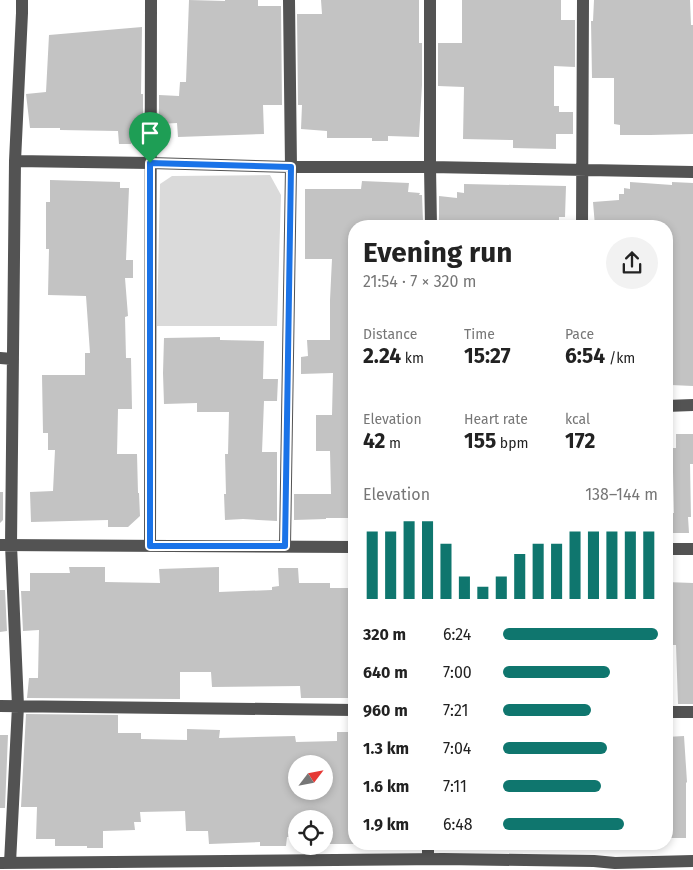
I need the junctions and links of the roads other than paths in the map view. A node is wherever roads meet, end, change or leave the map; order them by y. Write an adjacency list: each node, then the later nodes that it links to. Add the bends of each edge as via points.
1 (22, 0): 6 (street)
2 (151, 0): 7 (street)
3 (289, 0): 8 (street)
4 (430, 0): 9 (street)
5 (583, 0): 10 (street)
6 (15, 161): 7 (street); 14 (street)
7 (150, 163): 8 (street); 18 (street)
8 (291, 167): 9 (street); 19 (street)
9 (430, 167): 10 (street); 12 (street)
10 (582, 170): 11 (street); 13 (street)
11 (693, 172)
12 (431, 220)
13 (582, 220)
14 (6, 359): 17 (street)
15 (693, 405): 16 (street)
16 (673, 406)
17 (5, 545): 18 (street); 24 (street)
18 (150, 546): 19 (street)
19 (285, 546): 20 (street)
20 (348, 547)
21 (673, 549): 22 (street)
22 (693, 549)
23 (0, 706): 24 (street)
24 (18, 706): 25 (street); 31 (street)
25 (348, 710)
26 (673, 712): 27 (street)
27 (693, 712)
28 (428, 850): 29 (street)
29 (428, 859): 30 (street, via 615,863); 31 (street)
30 (693, 861)
31 (5, 863)

